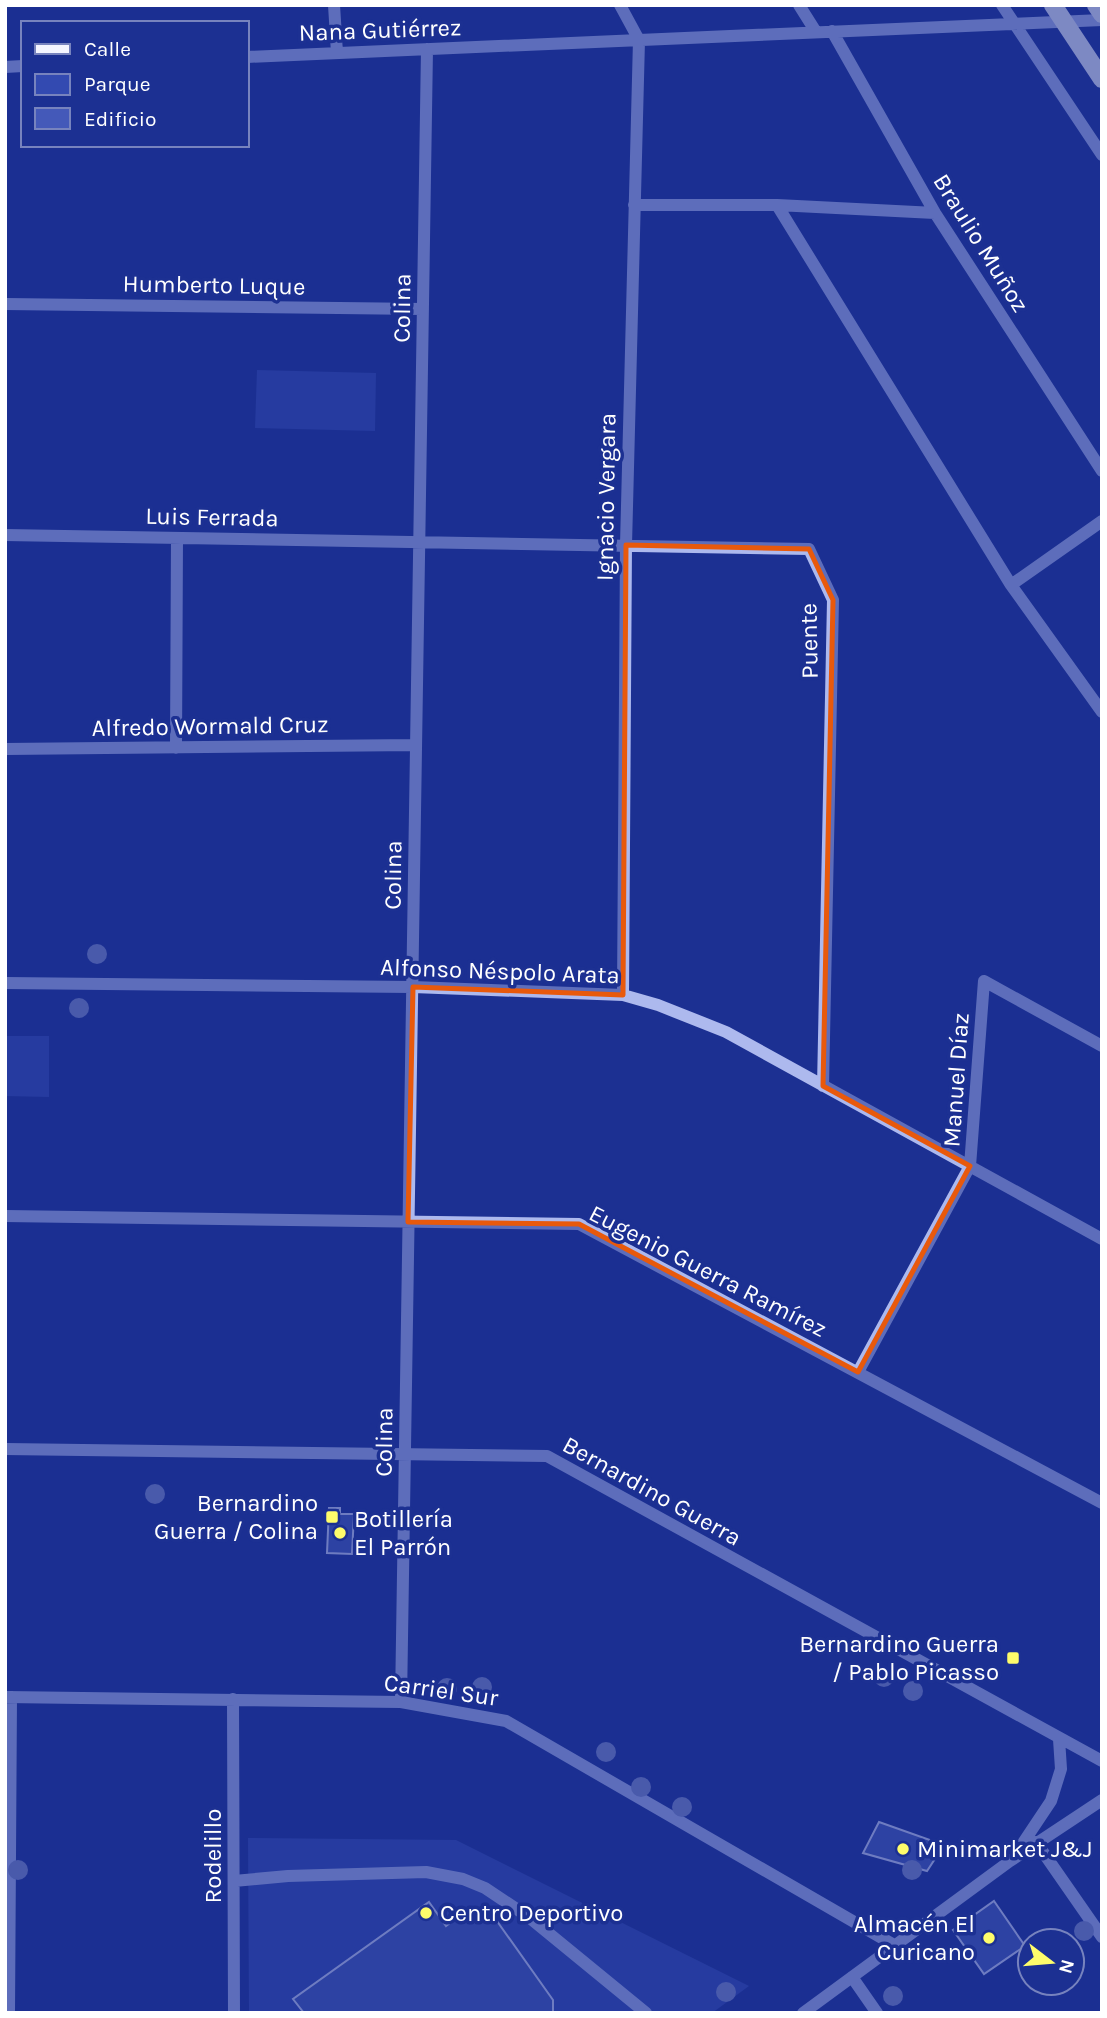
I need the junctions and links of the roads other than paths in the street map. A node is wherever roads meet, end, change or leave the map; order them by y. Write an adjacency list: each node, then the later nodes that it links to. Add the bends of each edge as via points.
1 (334, 5): 14 (street)
2 (620, 5): 12 (street)
3 (799, 5): 11 (street)
4 (1002, 5): 9 (street)
5 (1053, 5): 8 (main road)
6 (1096, 5): 7 (main road)
7 (1102, 17): 8 (street, Nana Gutiérrez)
8 (1064, 21): 9 (street, Nana Gutiérrez); 16 (main road)
9 (1015, 23): 10 (street, Nana Gutiérrez); 17 (street)
10 (832, 31): 11 (street, Nana Gutiérrez); 20 (street, Braulio Muñoz)
11 (816, 32): 12 (street, Nana Gutiérrez)
12 (639, 40): 13 (street, Nana Gutiérrez); 18 (street, Ignacio Vergara)
13 (426, 49): 14 (street, Nana Gutiérrez); 22 (street, Colina)
14 (337, 53): 15 (street, Nana Gutiérrez)
15 (248, 57)
16 (1102, 79)
17 (1102, 155)
18 (634, 205): 19 (street); 28 (street, Ignacio Vergara)
19 (777, 205): 20 (street); 29 (street)
20 (935, 213): 23 (street, Braulio Muñoz)
21 (5, 304): 22 (street, Humberto Luque)
22 (423, 309): 27 (street, Colina)
23 (1102, 471)
24 (1102, 521): 29 (street)
25 (5, 535): 26 (street, Luis Ferrada)
26 (177, 538): 27 (street, Luis Ferrada); 32 (street)
27 (419, 541): 28 (street, Puente); 31 (street, Colina)
28 (626, 545): 36 (street, Ignacio Vergara); 38 (street, Puente, via 810,549 833,600)
29 (1011, 584): 30 (street)
30 (1102, 712)
31 (416, 745): 32 (street, Alfredo Wormald Cruz); 35 (street, Colina)
32 (176, 748): 33 (street, Alfredo Wormald Cruz)
33 (5, 749)
34 (5, 984): 35 (street, Alfonso Néspolo Arata)
35 (413, 987): 36 (street, Alfonso Néspolo Arata); 41 (street, Colina)
36 (623, 995): 38 (street, Alfonso Néspolo Arata, via 726,1032)
37 (1102, 1046): 39 (street, Manuel Díaz, via 984,981)
38 (823, 1086): 39 (street, Alfonso Néspolo Arata)
39 (971, 1166): 42 (street, Alfonso Néspolo Arata); 43 (street, Manuel Díaz)
40 (5, 1216): 41 (street, Eugenio Guerra Ramírez)
41 (408, 1222): 43 (street, Eugenio Guerra Ramírez, via 579,1224); 45 (street, Colina)
42 (1102, 1239)
43 (858, 1372): 46 (street, Eugenio Guerra Ramírez)
44 (5, 1449): 45 (street, Bernardino Guerra)
45 (405, 1454): 49 (street, Colina); 50 (street, Bernardino Guerra, via 547,1456)
46 (1102, 1503)
47 (8, 1697): 48 (street, Carriel Sur); 59 (street)
48 (233, 1699): 49 (street, Carriel Sur); 55 (street, Rodelillo)
49 (401, 1702): 57 (street, Carriel Sur, via 506,1721)
50 (1059, 1739): 51 (street, Bernardino Guerra); 54 (street, via 1061,1769 1051,1801)
51 (1102, 1761)
52 (1102, 1800): 53 (street)
53 (1036, 1842): 54 (street); 56 (street)
54 (1010, 1861): 57 (street)
55 (234, 1881): 60 (street, Rodelillo); 61 (street, via 426,1872 463,1879 530,1918)
56 (1102, 1937)
57 (894, 1945): 58 (street)
58 (852, 1977): 62 (street); 63 (street)
59 (9, 2013)
60 (234, 2013)
61 (646, 2013)
62 (803, 2013)
63 (877, 2013)

